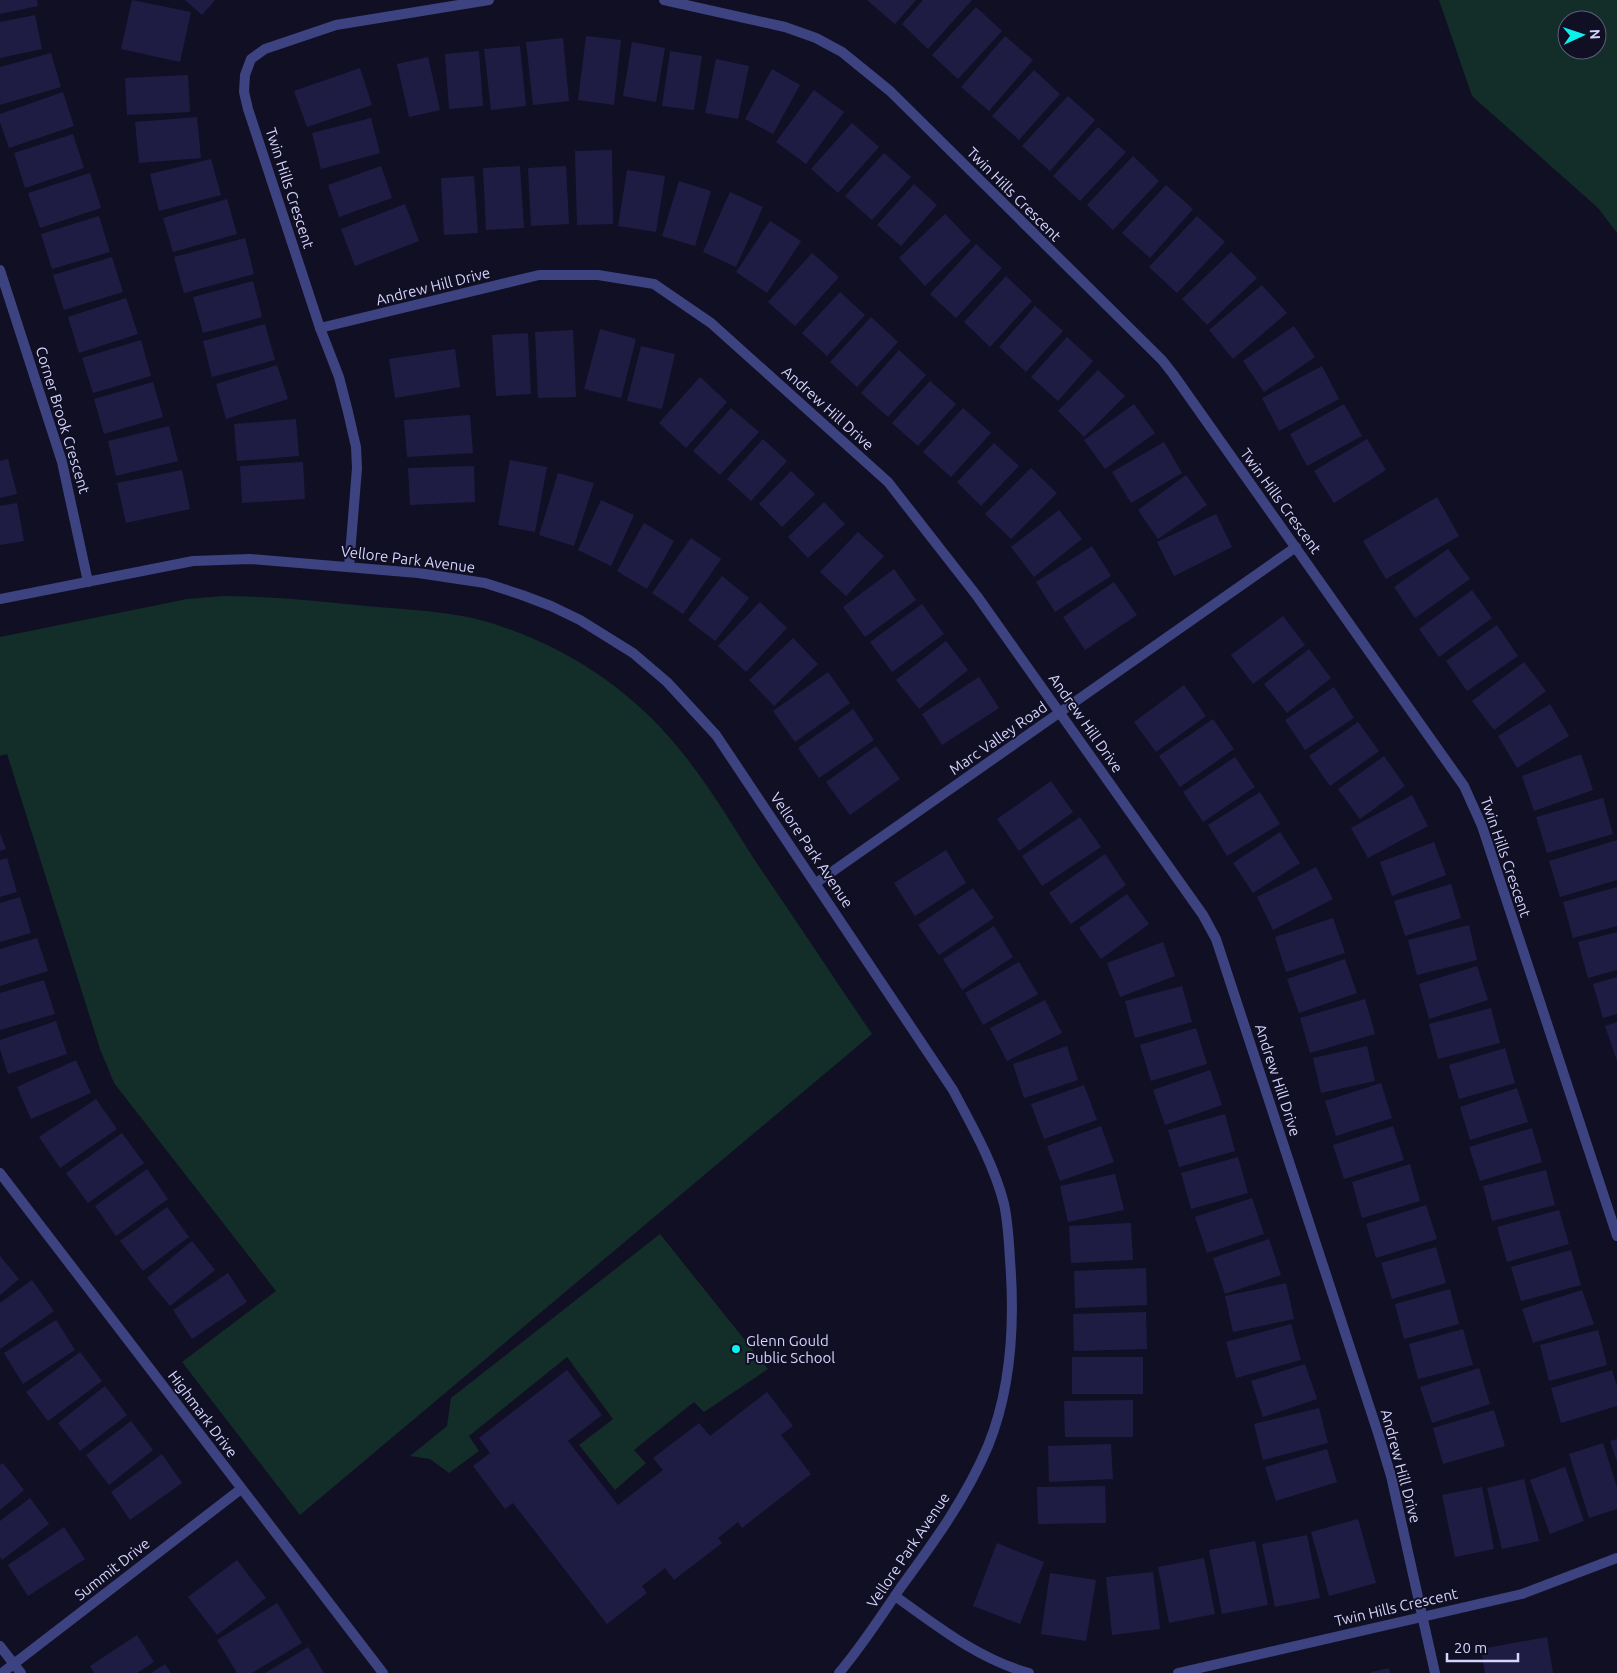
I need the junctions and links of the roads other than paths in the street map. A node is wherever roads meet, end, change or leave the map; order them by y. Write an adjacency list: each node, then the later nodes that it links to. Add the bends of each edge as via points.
1 (489, 0): 5 (street, Twin Hills Crescent, via 336,25 265,49 251,59 244,75 248,109)
2 (664, 0): 3 (street, Twin Hills Crescent)
3 (693, 3): 6 (street, Twin Hills Crescent, via 816,38 842,52 890,91 1162,360)
4 (0, 270): 8 (street, Corner Brook Crescent, via 62,462)
5 (320, 328): 7 (street, Twin Hills Crescent, via 339,377 356,447); 10 (street, Andrew Hill Drive, via 540,275 598,275 654,284 711,323 888,482 977,596)
6 (1296, 547): 10 (street, Marc Valley Road); 13 (street, Twin Hills Crescent, via 1447,761 1475,808)
7 (349, 567): 8 (street, Vellore Park Avenue, via 250,559 206,560); 11 (street, Vellore Park Avenue, via 485,583 551,606 610,637 667,682 716,735)
8 (88, 582): 9 (street, Vellore Park Avenue)
9 (0, 599)
10 (1060, 713): 11 (street, Marc Valley Road); 17 (street, Andrew Hill Drive, via 1203,915 1216,940 1378,1433 1391,1476)
11 (816, 883): 16 (street, Vellore Park Avenue, via 954,1090 998,1188 1004,1205 1009,1245 1013,1334 997,1422 988,1447 955,1510)
12 (0, 1173): 14 (street, Highmark Drive)
13 (1617, 1236)
14 (241, 1489): 19 (street, Summit Drive); 22 (street, Highmark Drive)
15 (1617, 1558): 17 (street, Twin Hills Crescent, via 1522,1594)
16 (895, 1596): 23 (street, Vellore Park Avenue); 24 (street, via 984,1656)
17 (1422, 1616): 25 (street, Twin Hills Crescent); 26 (street, Andrew Hill Drive)
18 (0, 1646): 19 (street)
19 (14, 1664): 20 (street, Summit Drive); 21 (street)
20 (2, 1673)
21 (21, 1673)
22 (383, 1673)
23 (839, 1673)
24 (1028, 1673)
25 (1178, 1673)
26 (1435, 1673)

